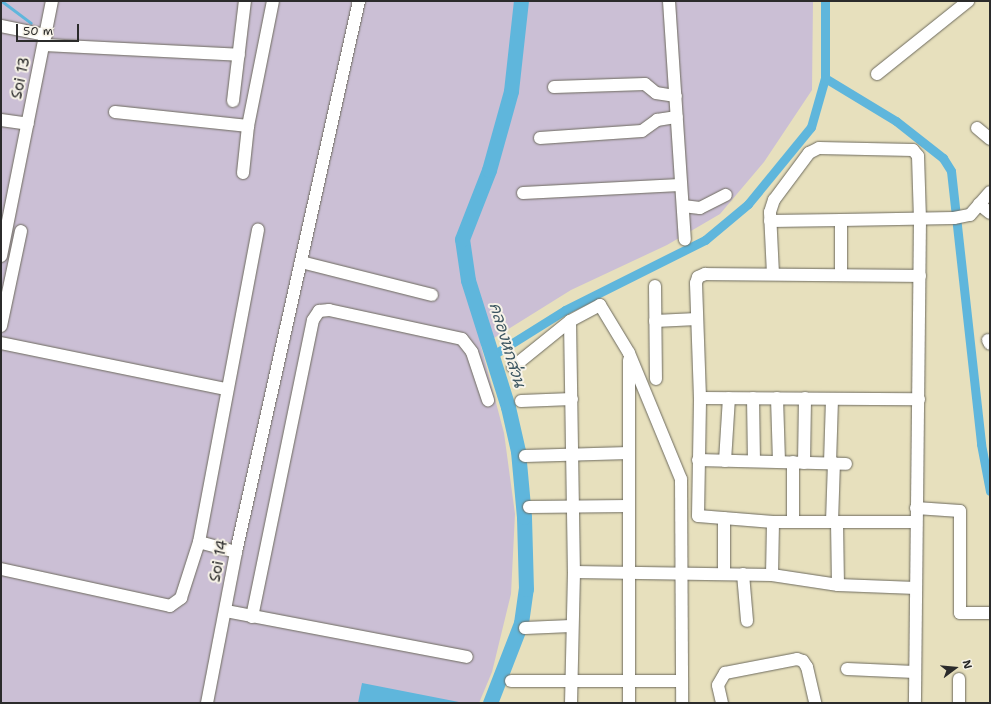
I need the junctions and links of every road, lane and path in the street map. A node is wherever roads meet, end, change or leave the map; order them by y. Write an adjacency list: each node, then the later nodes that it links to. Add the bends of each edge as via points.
1 (52, 1): 8 (street, Soi 13)
2 (245, 1): 9 (street)
3 (273, 1): 18 (street)
4 (359, 1): 37 (street, Soi 14)
5 (670, 1): 12 (street)
6 (968, 1): 10 (street)
7 (1, 26): 8 (street)
8 (45, 40): 9 (street); 17 (street, Soi 13)
9 (239, 55): 13 (street)
10 (877, 74)
11 (554, 87): 12 (street, via 645,84 656,92)
12 (676, 96): 15 (street)
13 (233, 101)
14 (115, 112): 18 (street)
15 (677, 118): 20 (street, via 657,120 642,131); 23 (street)
16 (1, 120): 17 (street)
17 (28, 124): 36 (street, Soi 13)
18 (248, 126): 22 (street)
19 (977, 128): 21 (street)
20 (540, 138)
21 (990, 139)
22 (243, 173)
23 (680, 186): 25 (street); 28 (street)
24 (990, 192): 27 (street)
25 (523, 193)
26 (726, 195): 28 (street, via 700,208)
27 (979, 204): 29 (street); 30 (street, via 970,215)
28 (683, 206): 35 (street)
29 (990, 213)
30 (920, 218): 31 (street); 32 (street, via 918,156 914,150 819,148 809,153 774,200); 40 (street)
31 (841, 220): 32 (street); 39 (street)
32 (770, 221): 38 (street)
33 (21, 230): 46 (street)
34 (258, 230): 51 (street)
35 (685, 239)
36 (1, 256)
37 (301, 262): 42 (street); 82 (street, Soi 14)
38 (773, 274): 39 (street); 43 (street, via 698,276)
39 (841, 275): 40 (street)
40 (920, 276): 59 (street)
41 (655, 286): 45 (street)
42 (432, 295)
43 (697, 319): 45 (street); 52 (street)
44 (570, 321): 48 (street, via 600,305); 49 (street); 57 (street)
45 (655, 321): 50 (street)
46 (1, 326)
47 (1, 343): 51 (street)
48 (629, 353): 62 (street); 87 (street, via 681,479)
49 (513, 367)
50 (656, 379)
51 (226, 389): 81 (street)
52 (700, 398): 53 (street); 65 (street)
53 (729, 398): 54 (street); 66 (street)
54 (753, 398): 55 (street); 67 (street)
55 (778, 398): 56 (street); 68 (street)
56 (805, 398): 58 (street); 69 (street)
57 (572, 399): 61 (street); 63 (street)
58 (832, 399): 59 (street); 70 (street)
59 (919, 399): 75 (street)
60 (488, 400): 94 (street, via 472,352 462,339 329,310 319,311 313,320)
61 (521, 401)
62 (629, 453): 63 (street); 73 (street)
63 (573, 454): 64 (street); 72 (street)
64 (525, 456)
65 (698, 460): 66 (street); 76 (street, via 698,516)
66 (726, 461): 67 (street)
67 (754, 461): 68 (street)
68 (779, 462): 69 (street)
69 (798, 462): 70 (street); 78 (street)
70 (832, 463): 71 (street); 79 (street)
71 (846, 464)
72 (574, 506): 73 (street); 74 (street); 84 (street)
73 (629, 506): 85 (street)
74 (530, 507)
75 (916, 508): 80 (street); 93 (street, via 960,511 960,613)
76 (724, 518): 77 (street); 86 (street)
77 (773, 522): 78 (street); 89 (street)
78 (792, 522): 79 (street)
79 (835, 522): 80 (street); 90 (street)
80 (916, 522): 91 (street)
81 (199, 542): 82 (street); 83 (street, via 181,598 170,606)
82 (236, 552): 92 (street, Soi 14)
83 (1, 570)
84 (574, 572): 85 (street); 96 (street)
85 (629, 572): 87 (street); 102 (street)
86 (724, 573): 87 (street); 88 (street)
87 (681, 574): 104 (street)
88 (744, 574): 89 (street); 95 (street)
89 (772, 575): 90 (street)
90 (838, 585): 91 (street)
91 (916, 588): 100 (street)
92 (226, 611): 94 (street); 106 (street, Soi 14)
93 (990, 613)
94 (252, 617): 98 (street)
95 (747, 621)
96 (571, 626): 97 (street); 105 (street)
97 (525, 628)
98 (467, 657)
99 (848, 669): 100 (street)
100 (915, 672): 112 (street)
101 (959, 679): 113 (street)
102 (628, 680): 104 (street); 105 (street); 108 (street)
103 (511, 681): 105 (street)
104 (682, 681): 109 (street)
105 (571, 682): 107 (street)
106 (209, 702)
107 (571, 703)
108 (629, 703)
109 (682, 703)
110 (722, 703): 111 (street, via 718,685 725,673 796,659 804,661 807,667)
111 (815, 703)
112 (915, 703)
113 (959, 703)

